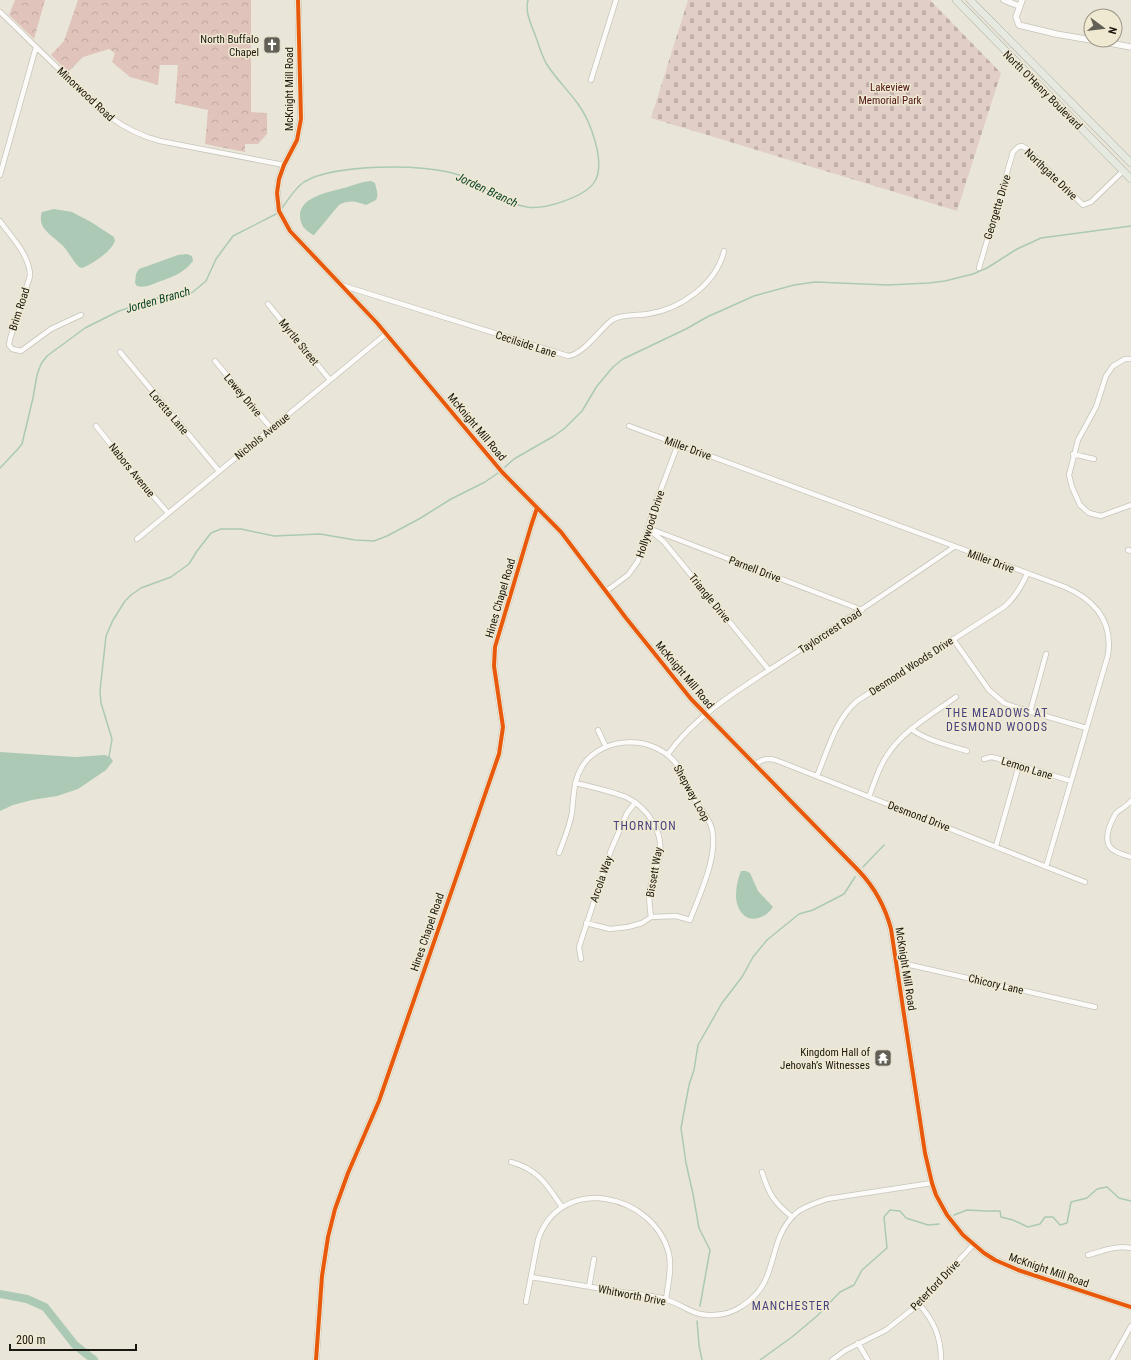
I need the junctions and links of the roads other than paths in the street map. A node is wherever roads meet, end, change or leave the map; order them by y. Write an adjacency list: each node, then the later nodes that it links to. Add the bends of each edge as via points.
1 (298, 0): 16 (street, McKnight Mill Road, via 301,119 297,140)
2 (616, 0): 13 (street)
3 (956, 0): 17 (highway, North O'Henry Boulevard)
4 (970, 0): 10 (highway, North O'Henry Boulevard)
5 (977, 0): 10 (highway)
6 (1004, 0): 8 (street)
7 (1022, 0): 8 (street)
8 (1019, 6): 11 (street, via 1016,18 1019,25)
9 (0, 12): 12 (street, Minorwood Road)
10 (1002, 32): 15 (highway, North O'Henry Boulevard)
11 (1083, 38)
12 (36, 47): 16 (street, Minorwood Road, via 101,110 117,123 135,132 160,141); 19 (street)
13 (591, 80)
14 (1018, 147): 17 (street, Northgate Drive, via 1028,149 1084,205 1091,202); 23 (street, Georgette Drive, via 1013,152)
15 (1131, 163)
16 (284, 165): 24 (street, McKnight Mill Road, via 277,193 283,219 296,238)
17 (1123, 171): 18 (highway); 20 (highway, North O'Henry Boulevard)
18 (1131, 172)
19 (0, 175)
20 (1131, 179)
21 (0, 221): 26 (street, Brim Road, via 25,257 30,269 10,339 9,345 12,349 21,350 51,329)
22 (724, 251): 24 (street, Cecilside Lane, via 712,277 687,298 655,313 623,316 613,320 576,353 568,356)
23 (979, 268)
24 (341, 285): 27 (street, McKnight Mill Road)
25 (268, 304): 31 (street, Myrtle Street)
26 (81, 315)
27 (386, 334): 31 (street, Nichols Avenue); 40 (street, McKnight Mill Road, via 489,457)
28 (120, 352): 38 (street, Loretta Lane)
29 (1131, 359): 36 (street, via 1125,359 1110,369 1096,407 1080,434)
30 (215, 361): 34 (street, Lewey Drive)
31 (330, 380): 34 (street, Nichols Avenue)
32 (96, 426): 41 (street, Nabors Avenue)
33 (629, 426): 35 (street, Miller Drive)
34 (271, 428): 38 (street, Nichols Avenue)
35 (678, 444): 42 (street, Hollywood Drive); 44 (street, Miller Drive)
36 (1073, 454): 37 (street); 39 (street, via 1070,479 1085,511 1101,516)
37 (1094, 459)
38 (219, 472): 41 (street, Nichols Avenue)
39 (1131, 505)
40 (537, 508): 46 (street, McKnight Mill Road, via 561,532); 96 (street, Hines Chapel Road, via 495,647 494,673 503,727 499,754 379,1100 335,1209 323,1270)
41 (168, 513): 43 (street, Nichols Avenue)
42 (648, 528): 46 (street, Hollywood Drive, via 635,566 628,575); 47 (street, Parnell Drive); 50 (street, Triangle Drive, via 664,542)
43 (137, 539)
44 (954, 547): 45 (street, Miller Drive); 47 (street, Taylorcrest Road)
45 (1027, 574): 48 (street, Desmond Woods Drive, via 1012,600); 54 (street, Miller Drive, via 1077,592 1094,605 1106,626 1109,638 1108,655)
46 (605, 592): 53 (street, McKnight Mill Road)
47 (862, 610): 50 (street, Taylorcrest Road)
48 (953, 639): 52 (street, via 996,697 1004,703); 63 (street, Desmond Woods Drive, via 848,708 837,726)
49 (1046, 654): 52 (street)
50 (769, 670): 53 (street, Taylorcrest Road)
51 (956, 697): 55 (street)
52 (1030, 712): 54 (street)
53 (705, 714): 59 (street, Taylorcrest Road); 61 (street, McKnight Mill Road)
54 (1086, 728): 64 (street, Miller Drive)
55 (911, 729): 58 (street, via 939,743); 66 (street, via 898,740 886,758)
56 (598, 730): 57 (street)
57 (606, 747): 59 (street, Shepway Loop, via 636,742); 65 (street, Shepway Loop, via 594,754 584,765)
58 (967, 751)
59 (668, 754): 74 (street, Shepway Loop, via 681,770 690,791 708,819 712,829 712,855 690,920 676,916)
60 (984, 759): 62 (street, Lemon Lane, via 991,757)
61 (754, 765): 63 (street, Desmond Drive, via 762,759 770,758); 77 (street, McKnight Mill Road, via 859,871 877,893 892,928)
62 (1019, 765): 64 (street, Lemon Lane); 69 (street)
63 (817, 776): 66 (street, Desmond Drive)
64 (1071, 781): 72 (street, Miller Drive)
65 (575, 783): 68 (street, Bissett Way, via 625,797); 70 (street, Shepway Loop, via 570,818)
66 (869, 796): 69 (street, Desmond Drive)
67 (1131, 801): 71 (street, via 1115,815 1107,834 1111,849 1118,854)
68 (635, 803): 74 (street, Bissett Way, via 647,813 659,837 660,855 650,890); 75 (street, Arcola Way, via 626,813)
69 (996, 846): 72 (street, Desmond Drive)
70 (559, 853)
71 (1131, 857)
72 (1046, 867): 73 (street, Desmond Drive)
73 (1085, 882)
74 (651, 917): 75 (street, via 642,923 610,929)
75 (586, 923): 76 (street, Arcola Way, via 580,947)
76 (581, 959)
77 (897, 962): 78 (street, Chicory Lane); 81 (street, McKnight Mill Road)
78 (1095, 1007)
79 (511, 1162): 82 (street, via 522,1165 538,1175)
80 (762, 1172): 83 (street, via 774,1201)
81 (932, 1183): 83 (street, Whitworth Drive, via 827,1199 810,1204); 84 (street, McKnight Mill Road, via 947,1215)
82 (562, 1207): 88 (street, via 541,1230); 90 (street, via 586,1198 600,1198 644,1215 657,1227 669,1255)
83 (792, 1217): 90 (street, Whitworth Drive, via 779,1238 764,1284 750,1301 732,1312 707,1315 690,1311)
84 (973, 1245): 92 (street, Peterford Drive); 93 (street, McKnight Mill Road, via 1007,1266)
85 (1131, 1248): 86 (street, via 1113,1247)
86 (1088, 1255)
87 (594, 1259): 89 (street)
88 (531, 1277): 89 (street, Whitworth Drive); 91 (street)
89 (589, 1287): 90 (street, Whitworth Drive)
90 (666, 1299)
91 (526, 1302)
92 (919, 1304): 95 (street, Peterford Drive, via 886,1330); 99 (street, via 933,1322 939,1336)
93 (1131, 1306)
94 (1131, 1326): 100 (street)
95 (858, 1343): 97 (street, Peterford Drive); 98 (street)
96 (316, 1360)
97 (832, 1360)
98 (868, 1360)
99 (941, 1360)
100 (1112, 1360)

